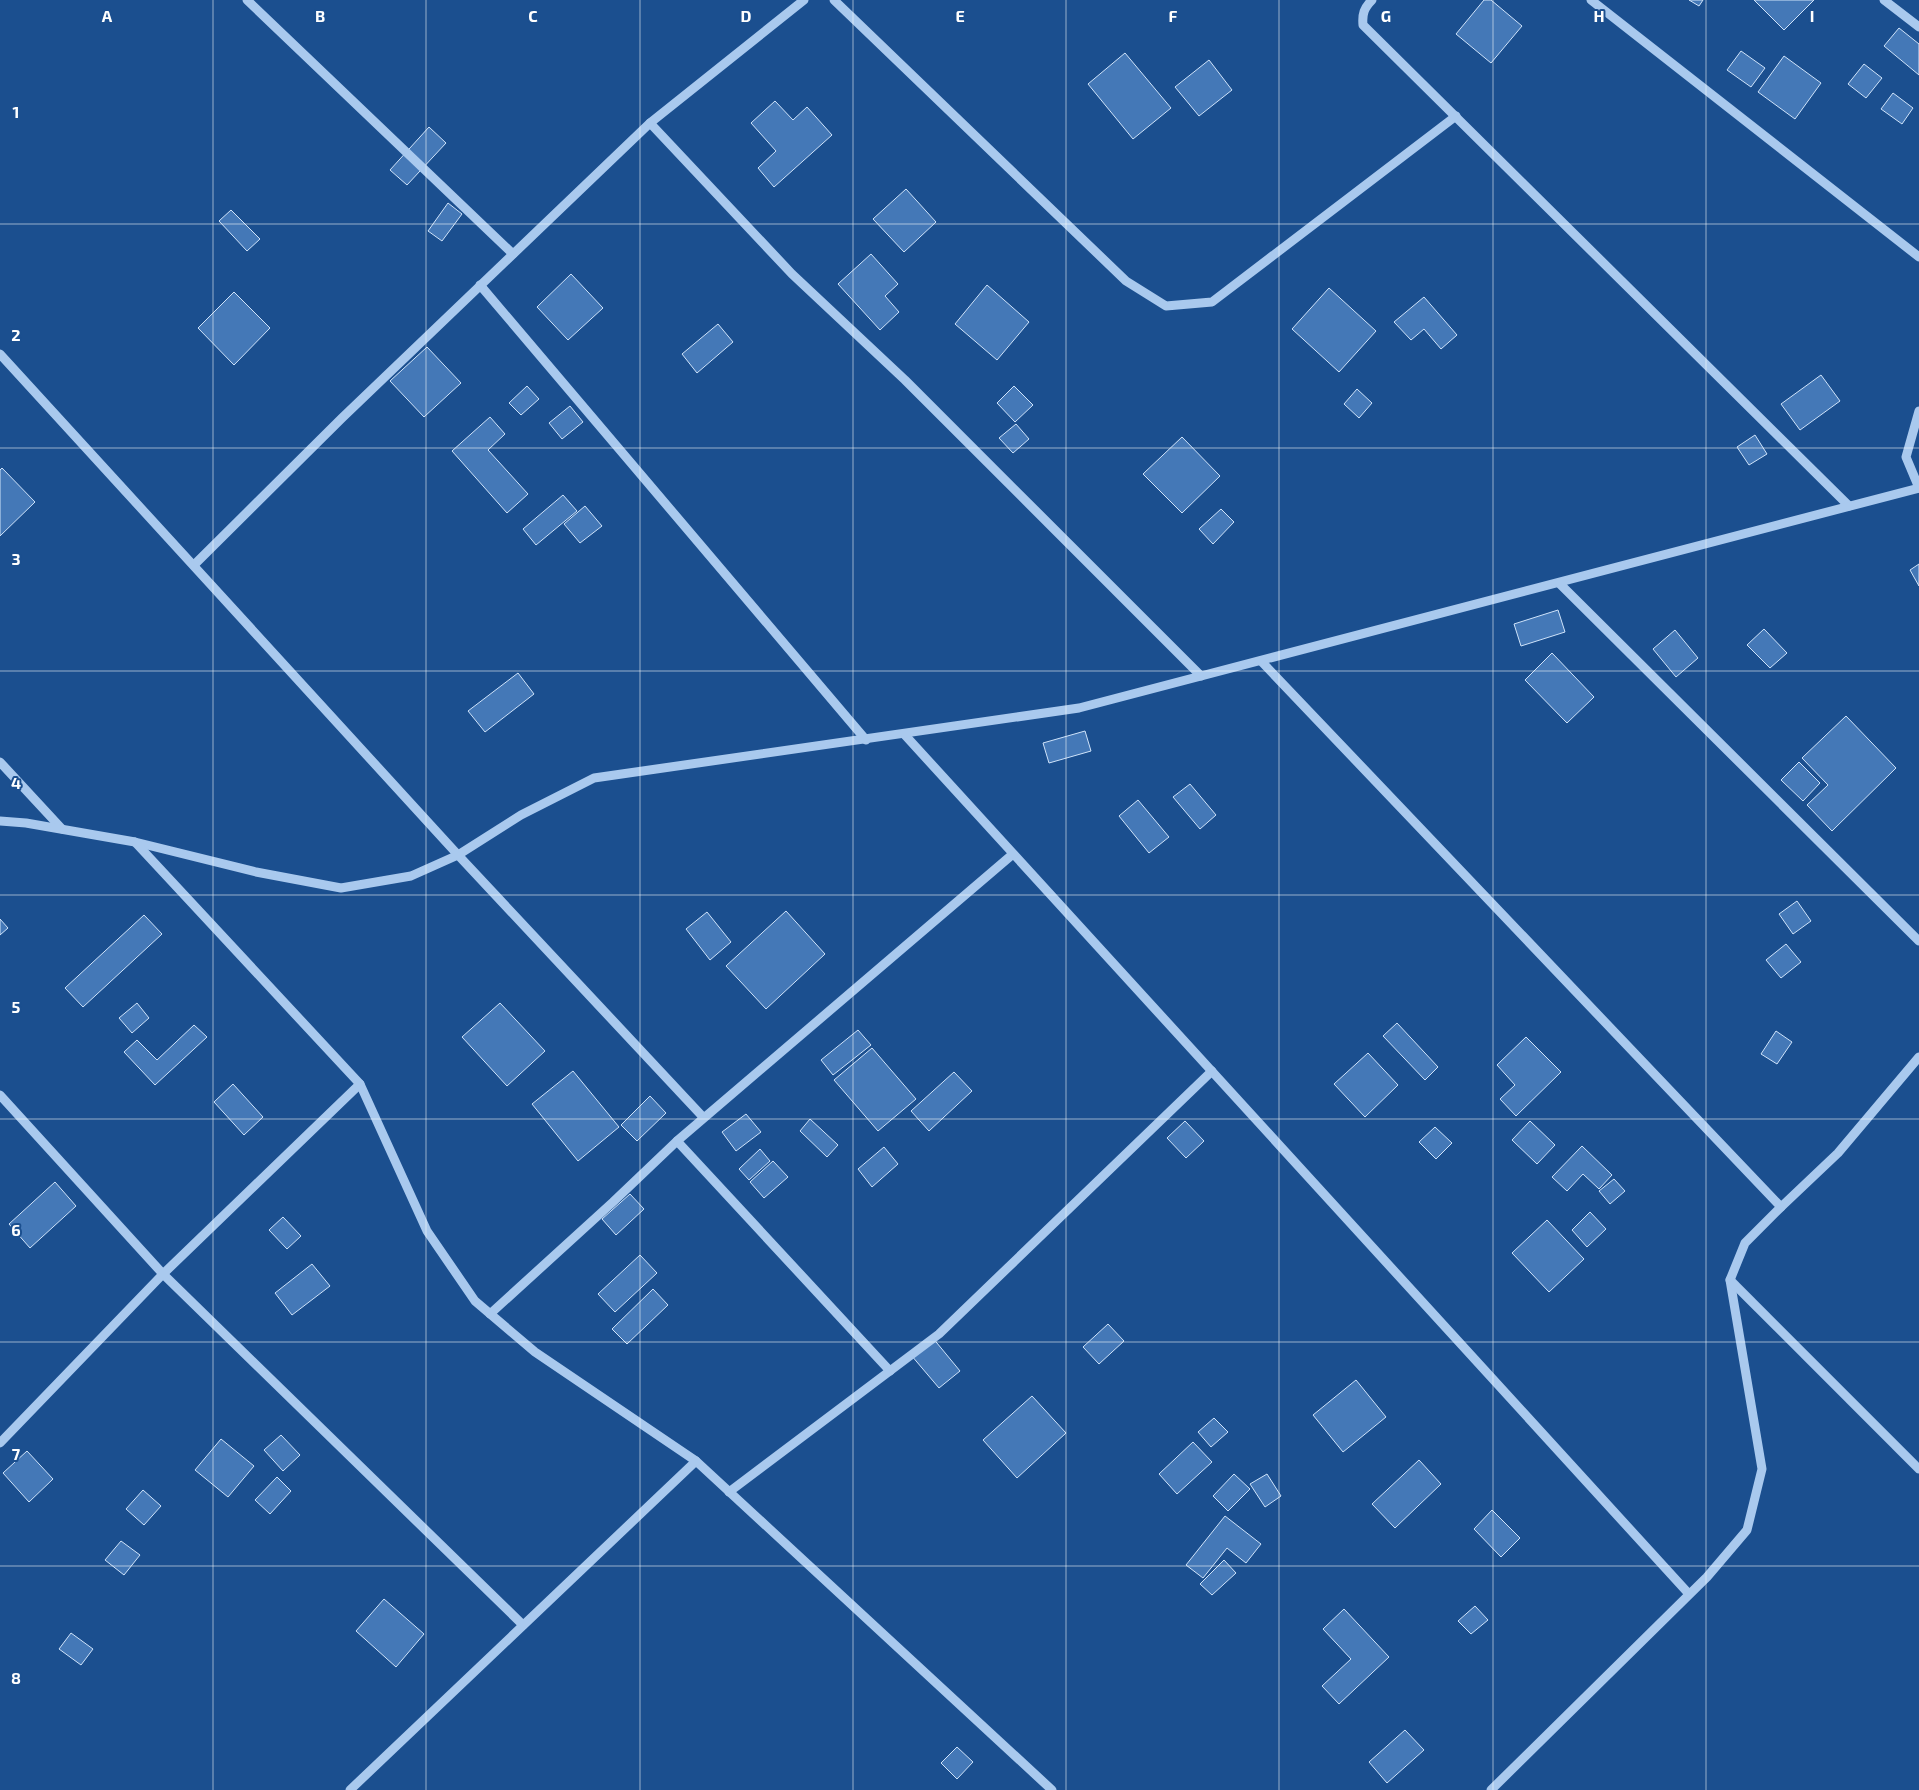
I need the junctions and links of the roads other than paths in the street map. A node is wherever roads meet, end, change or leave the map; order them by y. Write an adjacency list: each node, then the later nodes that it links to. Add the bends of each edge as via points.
1 (247, 0): 10 (street)
2 (804, 0): 9 (street)
3 (834, 0): 8 (street, via 1126,281 1166,306 1212,302)
4 (1372, 0): 8 (street, via 1362,16 1364,25)
5 (1591, 0): 11 (street)
6 (1884, 0): 7 (street)
7 (1919, 27)
8 (1456, 116): 16 (street)
9 (650, 123): 10 (street); 20 (street, via 792,274 906,380)
10 (513, 254): 12 (street)
11 (1919, 257)
12 (480, 285): 17 (street); 22 (street)
13 (0, 354): 17 (street)
14 (1919, 411): 15 (street, via 1906,457)
15 (1919, 488): 16 (street)
16 (1849, 506): 18 (street)
17 (194, 565): 28 (street)
18 (1559, 583): 19 (street); 29 (street)
19 (1261, 661): 20 (street); 36 (street)
20 (1202, 676): 21 (street, via 1079,708)
21 (904, 734): 22 (street); 27 (street)
22 (866, 740): 28 (street, via 594,778 521,815)
23 (0, 762): 25 (street)
24 (0, 821): 25 (street)
25 (62, 829): 26 (street)
26 (135, 842): 28 (street, via 256,872 341,888 411,876); 32 (street)
27 (1013, 854): 31 (street); 34 (street)
28 (458, 855): 34 (street)
29 (1919, 941)
30 (1919, 1057): 36 (street, via 1838,1153)
31 (1212, 1071): 40 (street, via 940,1334); 45 (street)
32 (360, 1084): 37 (street); 39 (street, via 427,1231 475,1301)
33 (0, 1095): 37 (street)
34 (703, 1117): 35 (street)
35 (676, 1141): 39 (street); 40 (street)
36 (1781, 1207): 38 (street, via 1745,1243)
37 (163, 1274): 41 (street); 46 (street)
38 (1730, 1280): 43 (street); 45 (street, via 1762,1469 1747,1530)
39 (490, 1314): 42 (street, via 535,1352)
40 (890, 1371): 44 (street)
41 (0, 1443)
42 (696, 1461): 44 (street); 46 (street)
43 (1919, 1470)
44 (729, 1492): 48 (street)
45 (1689, 1594): 49 (street)
46 (523, 1625): 47 (street)
47 (350, 1790)
48 (1052, 1790)
49 (1491, 1790)

